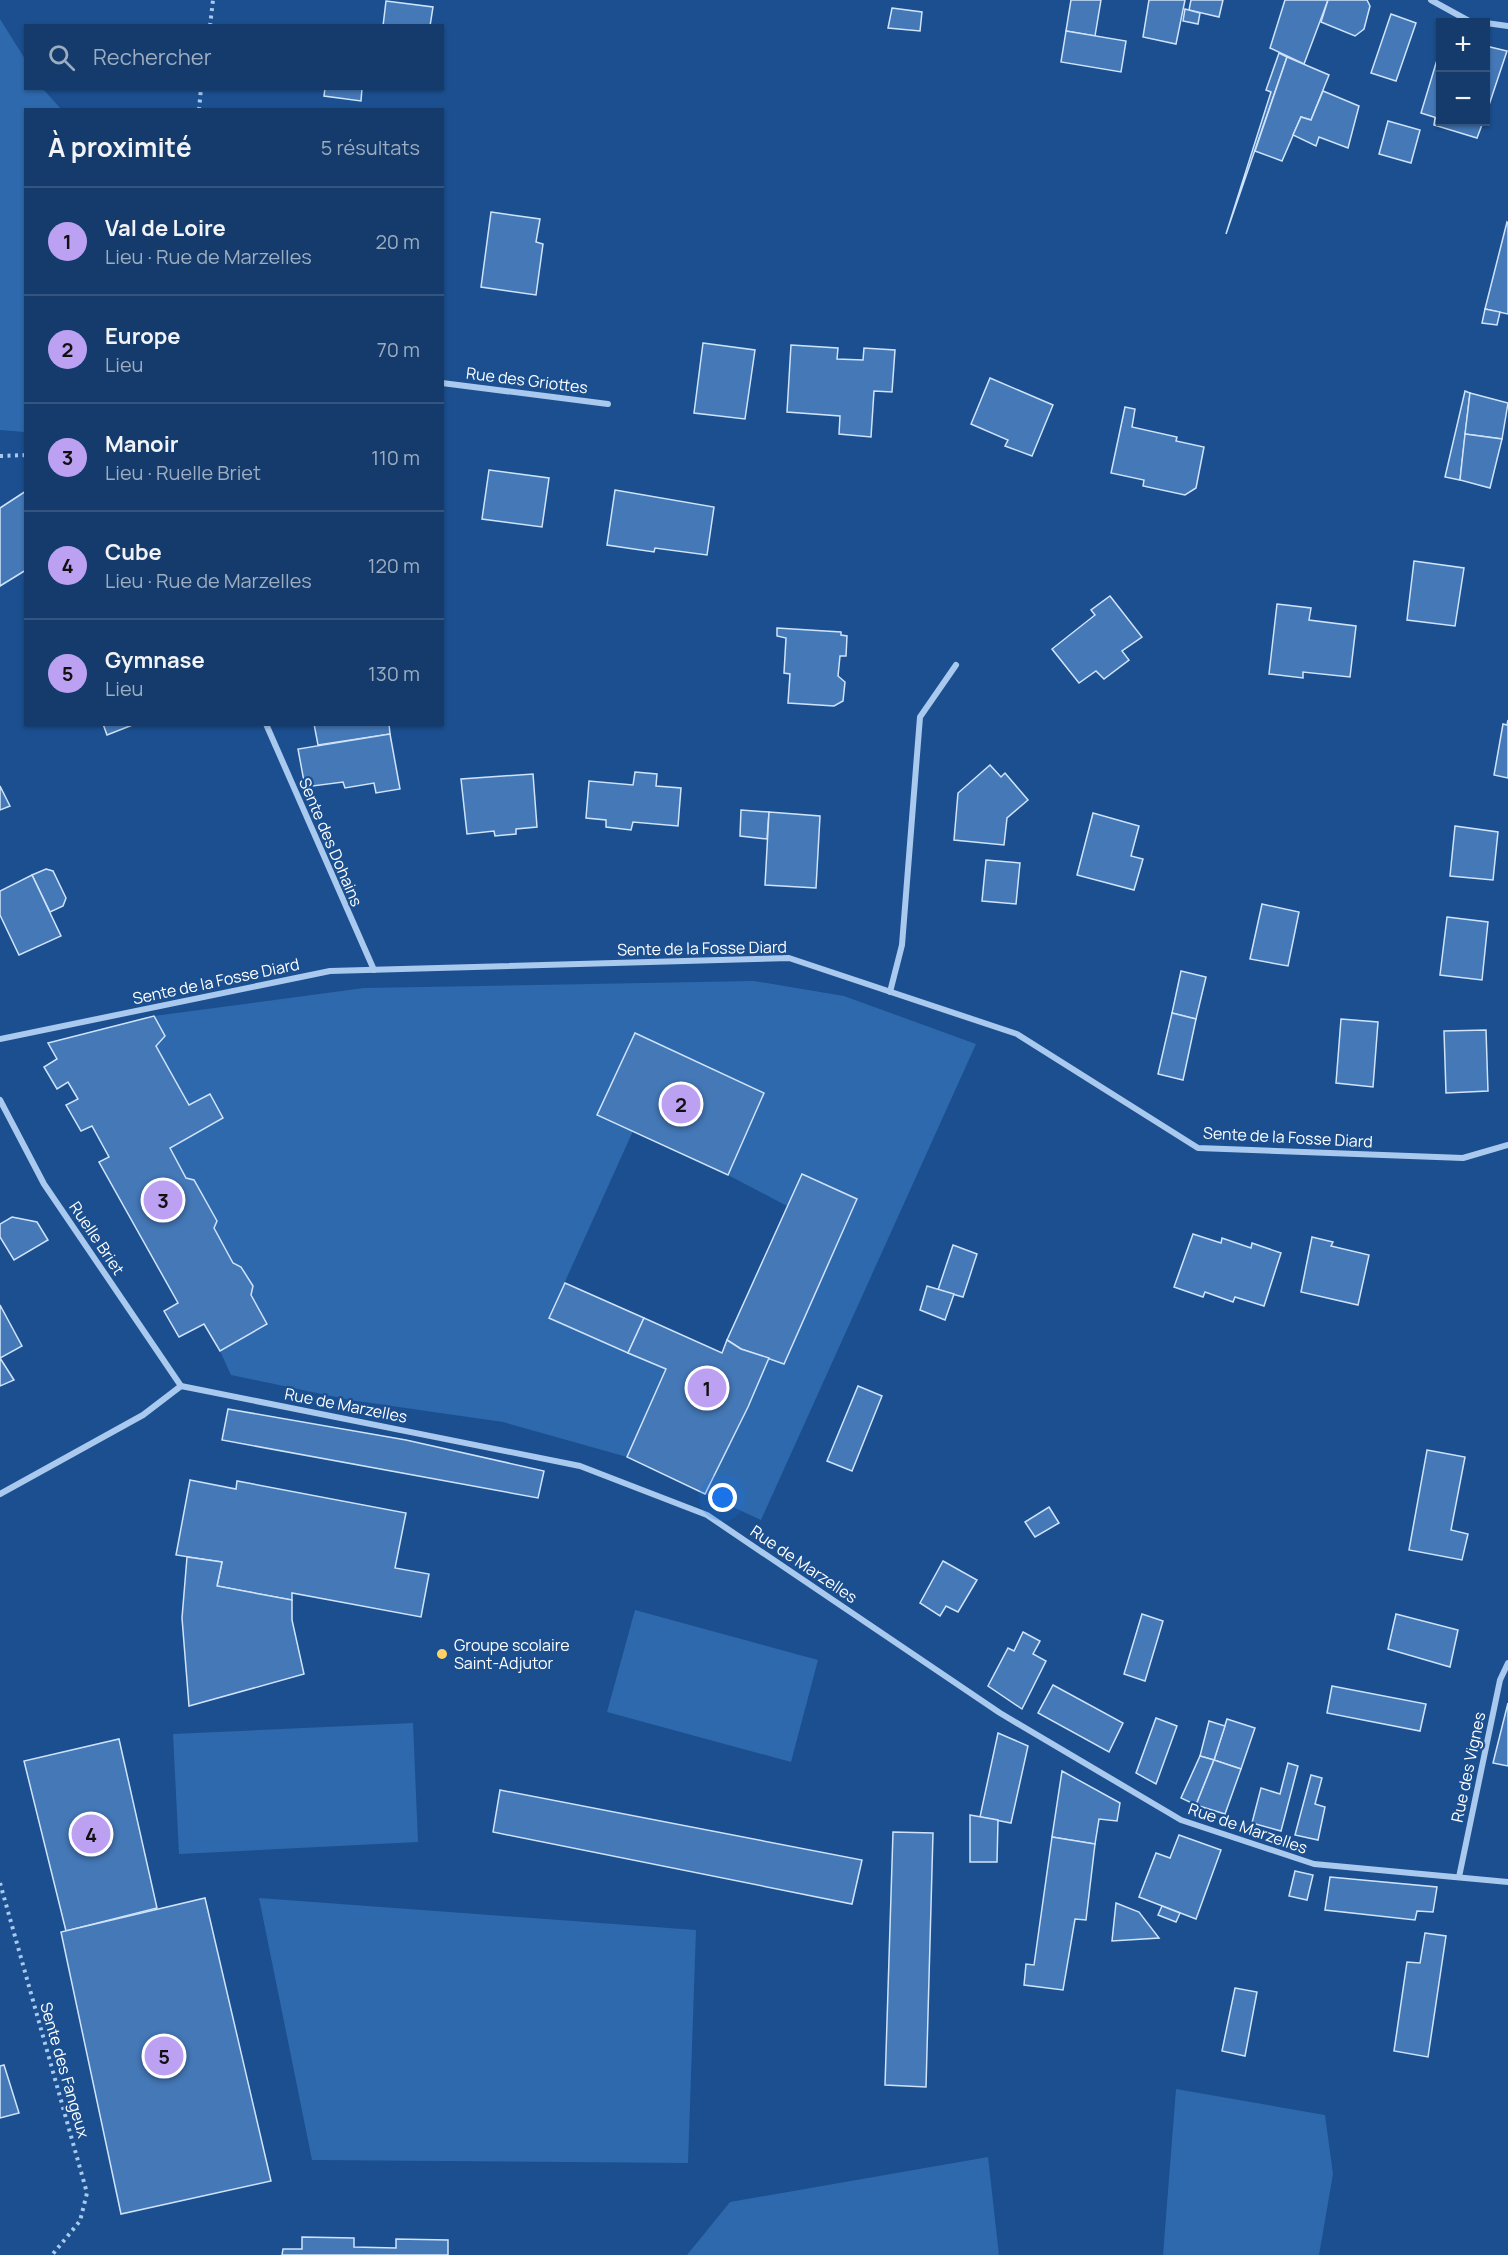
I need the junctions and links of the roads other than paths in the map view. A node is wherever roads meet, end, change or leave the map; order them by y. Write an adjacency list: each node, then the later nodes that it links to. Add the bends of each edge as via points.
1 (1431, 0): 2 (street)
2 (1464, 18)
3 (1490, 24): 4 (street)
4 (1508, 26)
5 (444, 383): 6 (street, Rue des Griottes)
6 (608, 404)
7 (956, 665): 10 (street, via 920,717 902,945)
8 (267, 726): 9 (street, Sente des Dohains)
9 (374, 970): 10 (street, Sente de la Fosse Diard, via 789,958); 11 (street, Sente de la Fosse Diard, via 330,971)
10 (890, 992): 13 (street, Sente de la Fosse Diard, via 1017,1034 1198,1148 1463,1158)
11 (0, 1039)
12 (0, 1100): 14 (street, Ruelle Briet, via 44,1184)
13 (1508, 1145)
14 (181, 1386): 15 (street, via 144,1415); 17 (street, Rue de Marzelles, via 580,1466 707,1515 1000,1713 1181,1820 1314,1864)
15 (0, 1494)
16 (1508, 1663): 17 (street, Rue des Vignes, via 1500,1680)
17 (1459, 1877): 18 (street, Rue de Marzelles)
18 (1508, 1882)

